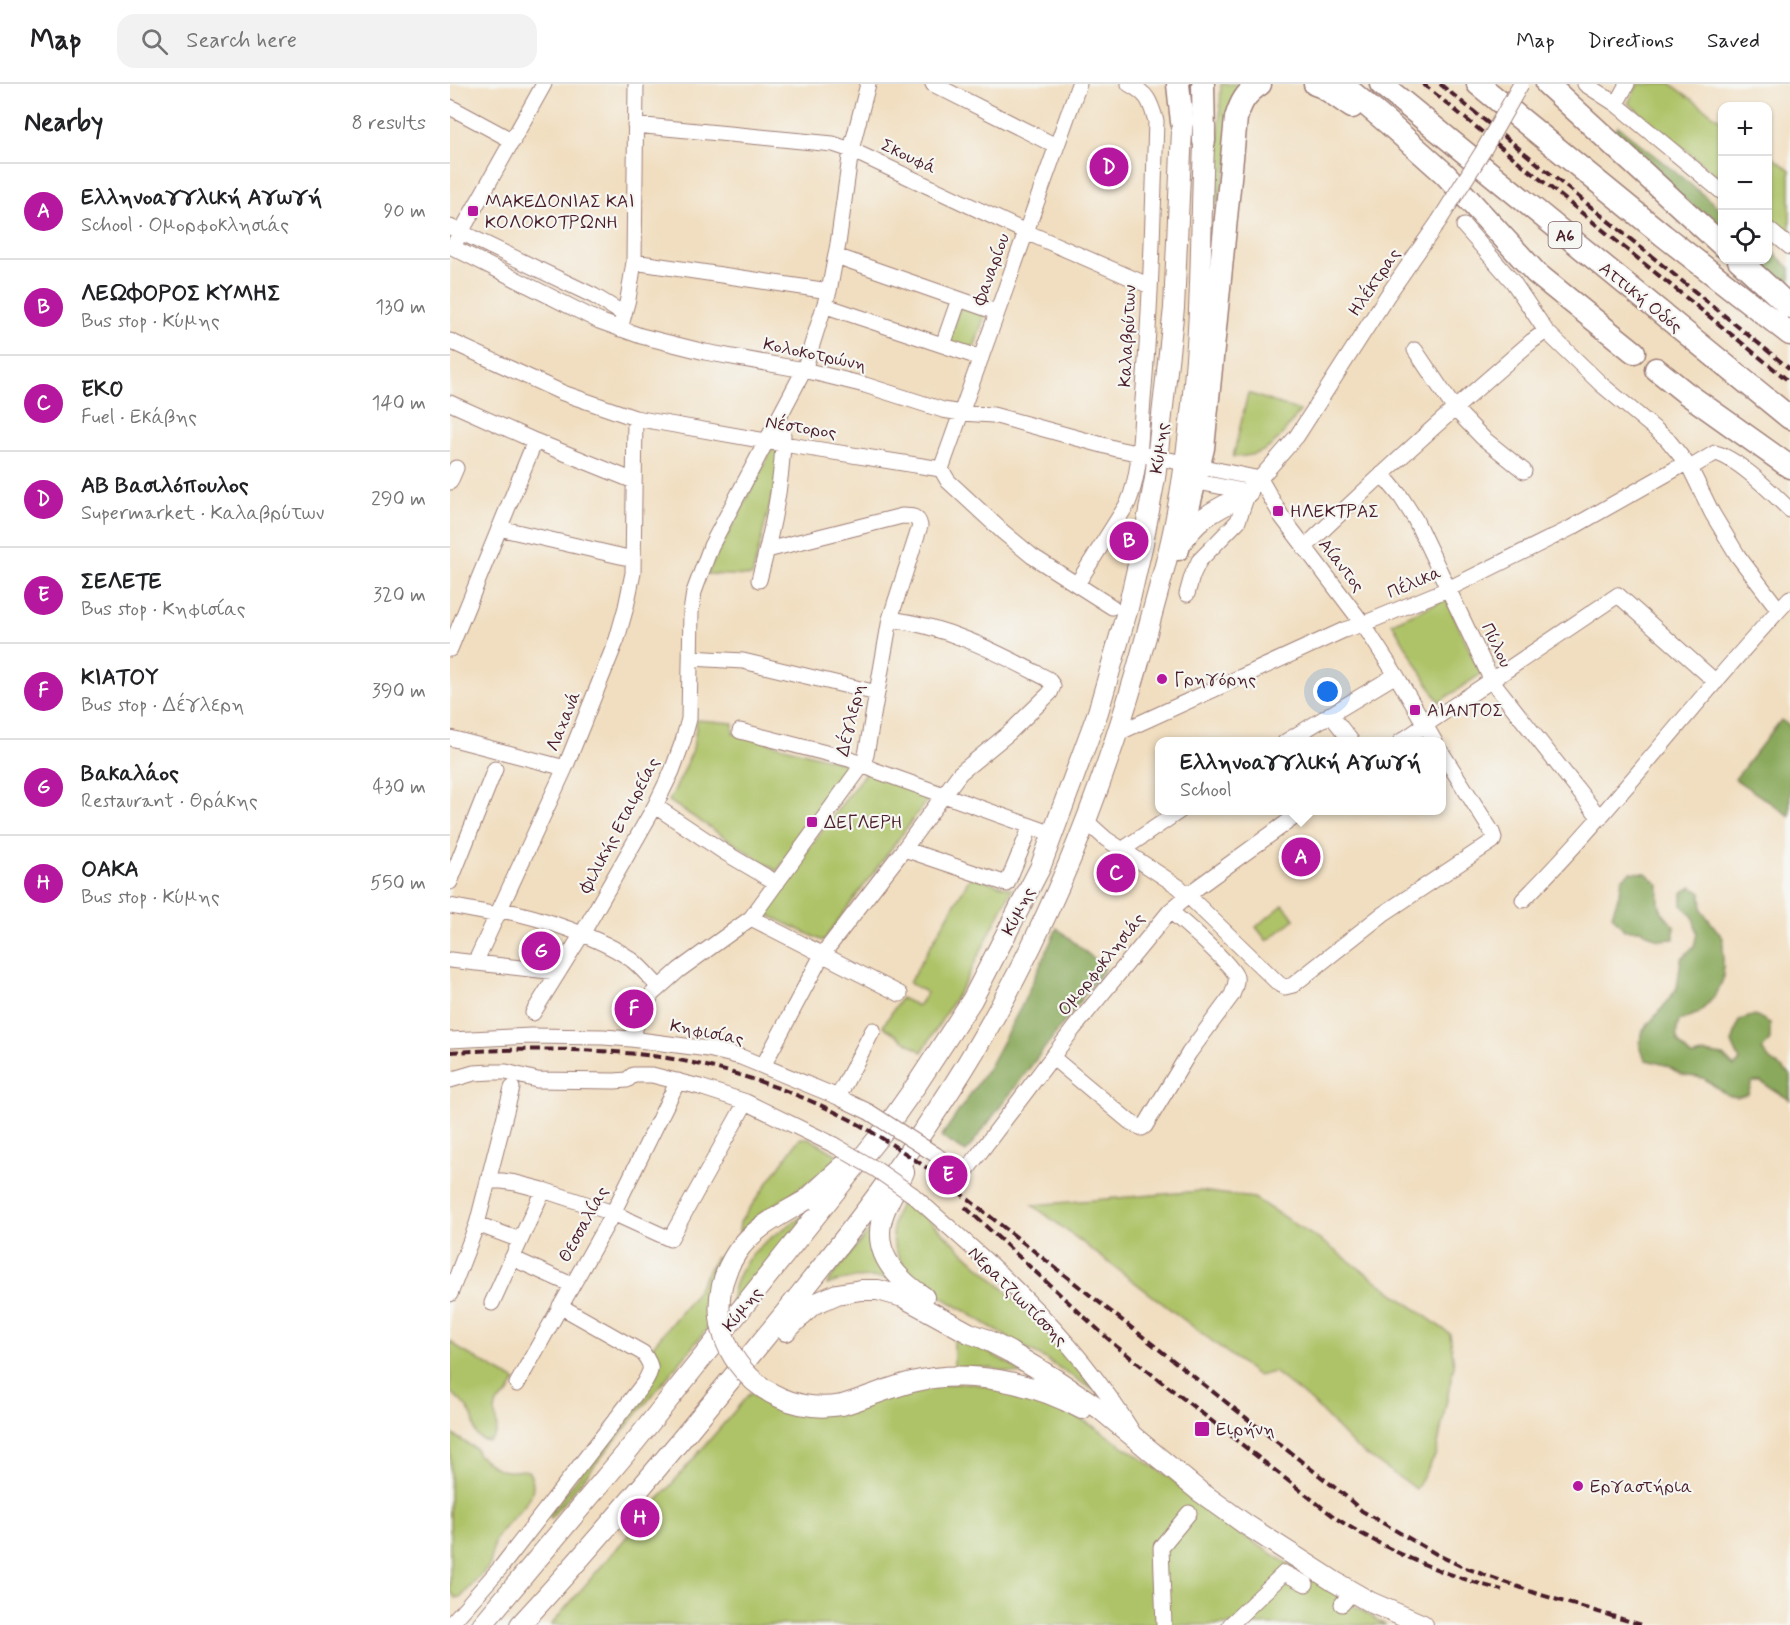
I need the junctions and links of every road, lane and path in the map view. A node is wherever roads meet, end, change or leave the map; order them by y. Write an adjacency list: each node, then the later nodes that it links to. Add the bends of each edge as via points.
1 (544, 84): 23 (street)
2 (636, 84): 22 (street)
3 (868, 84): 27 (street, Φιλικής Εταιρείας)
4 (933, 84): 26 (street)
5 (1079, 84): 26 (street, Φαναρίου)
6 (1129, 84): 39 (street, Καλαβρύτων, via 1142,91 1156,121)
7 (1178, 84): 21 (highway)
8 (1184, 84): 21 (main road, Κύμης)
9 (1205, 84): 24 (highway)
10 (1260, 84): 69 (highway, via 1241,102 1236,118 1203,448)
11 (1315, 84): 25 (highway)
12 (1342, 84): 25 (highway)
13 (1381, 84): 60 (highway, Αττική Οδός / Α6)
14 (1478, 84): 47 (highway)
15 (1521, 84): 72 (street, Ηλέκτρας, bridge, via 1439,221 1297,436)
16 (1547, 84): 33 (highway)
17 (1586, 84): 19 (street)
18 (1627, 84): 19 (street)
19 (1616, 105): 28 (street)
20 (450, 107): 23 (street)
21 (1182, 122): 64 (main road, Κύμης, via 1174,308 1160,440)
22 (635, 125): 27 (street, Σκουφά, via 833,144); 37 (street)
23 (513, 141): 30 (street)
24 (1204, 141): 69 (main road, Κύμης)
25 (1411, 145): 51 (highway, via 1445,174 1536,273)
26 (1056, 146): 31 (street, Φαναρίου)
27 (850, 150): 31 (street, Σκουφά); 36 (street, Φιλικής Εταιρείας)
28 (1718, 189)
29 (1464, 226): 46 (street, via 1513,282)
30 (455, 230): 35 (street); 44 (street)
31 (1026, 232): 39 (street, Σκουφά); 43 (street, Φαναρίου)
32 (1772, 233): 34 (street)
33 (1718, 241)
34 (1790, 248)
35 (451, 249): 45 (street, Κολοκοτρώνη)
36 (836, 256): 40 (street, Φιλικής Εταιρείας); 41 (street)
37 (634, 262): 40 (street); 44 (street)
38 (1743, 264): 42 (highway)
39 (1150, 286): 64 (street, Καλαβρύτων)
40 (827, 298): 49 (street); 54 (street, Φιλικής Εταιρείας)
41 (959, 299): 43 (street); 49 (street)
42 (1790, 307)
43 (996, 312): 52 (street, Φαναρίου)
44 (624, 314): 45 (street)
45 (620, 329): 54 (street, Κολοκοτρώνη, via 705,352)
46 (1546, 331): 56 (street); 65 (street, via 1666,439)
47 (1790, 334)
48 (450, 341): 59 (street, Νέστορος, via 522,376)
49 (943, 345): 52 (street)
50 (1415, 350): 56 (street)
51 (1634, 352)
52 (981, 358): 58 (street, Φαναρίου)
53 (1656, 369): 66 (highway)
54 (804, 370): 57 (street, Φιλικής Εταιρείας); 58 (street, Κολοκοτρώνη)
55 (450, 404): 61 (street)
56 (1454, 408): 68 (street); 70 (street)
57 (783, 410): 62 (street, Φιλικής Εταιρείας); 63 (street, Φιλικής Εταιρείας)
58 (961, 414): 64 (street, Κολοκοτρώνη, via 993,415); 67 (street, Φαναρίου)
59 (635, 418): 62 (street, Νέστορος); 71 (street, Λαχανά)
60 (1790, 418)
61 (535, 441): 71 (street); 74 (street)
62 (766, 441): 63 (street, Νέστορος); 90 (street, Φιλικής Εταιρείας, via 711,546 694,592)
63 (783, 444): 67 (street, Νέστορος); 77 (street, Φιλικής Εταιρείας)
64 (1148, 455): 69 (street, Κολοκοτρώνη); 80 (street, Καλαβρύτων, via 1128,503); 115 (main road, Κύμης, via 1155,478 1128,608 1098,712)
65 (1688, 465): 73 (street, Πέλικα, via 1719,453); 81 (street, Πέλικα); 86 (street, via 1738,556)
66 (1790, 467)
67 (941, 468): 80 (street, via 948,481 1003,532)
68 (1524, 471)
69 (1190, 472): 72 (street); 76 (highway); 82 (main road, Κύμης)
70 (1382, 474): 75 (street); 81 (street, Πύλου, via 1415,519)
71 (634, 481): 78 (street, Λαχανά)
72 (1254, 486): 75 (street, Αίαντος); 76 (main road, via 1198,522); 83 (street, via 1238,521 1195,568)
73 (1790, 510)
74 (499, 528): 78 (street); 89 (street)
75 (1304, 548): 88 (street, Αίαντος)
76 (1178, 549): 82 (main road)
77 (767, 550): 79 (street, Φιλικής Εταιρείας); 87 (street, Δέγλερη, via 902,516 915,517 920,526)
78 (633, 559): 106 (street, Λαχανά, via 617,639)
79 (759, 580)
80 (1077, 584): 85 (street)
81 (1448, 589): 88 (street, Πέλικα); 92 (street, Πύλου)
82 (1159, 590): 98 (main road, Κύμης)
83 (1187, 594)
84 (1790, 598): 86 (street)
85 (1112, 607)
86 (1779, 610): 93 (street)
87 (890, 619): 94 (street, Δέγλερη); 108 (street, via 910,621 974,641 1048,679 1053,686 1009,733 960,773)
88 (1363, 624): 91 (street, Αίαντος); 98 (street, Πέλικα)
89 (450, 649)
90 (691, 658): 94 (street, via 743,661); 109 (street, Φιλικής Εταιρείας, via 689,719 672,771)
91 (1395, 675): 95 (street); 96 (street, Αίαντος)
92 (1492, 681): 93 (street, via 1618,595); 96 (street); 112 (street, Πύλου)
93 (1716, 682): 112 (street)
94 (877, 693): 105 (street, Δέγλερη)
95 (1330, 714): 99 (street); 100 (street)
96 (1424, 725): 101 (street); 102 (street, Αίαντος)
97 (740, 731): 105 (street)
98 (1116, 734): 113 (main road, Κύμης)
99 (1292, 737)
100 (1349, 737)
101 (1406, 737)
102 (1432, 737)
103 (450, 738): 106 (street)
104 (1446, 759): 120 (street, via 1492,832 1493,841 1383,914 1293,985 1279,984)
105 (863, 764): 108 (street); 119 (street, Δέγλερη)
106 (565, 768): 124 (street, Λαχανά)
107 (495, 769): 118 (street)
108 (944, 794): 114 (street); 116 (street)
109 (655, 806): 119 (street); 126 (street, Φιλικής Εταιρείας)
110 (1174, 815): 117 (street)
111 (1297, 815): 120 (street, Ομορφοκλησιάς)
112 (1600, 818): 121 (street)
113 (1086, 821): 117 (street); 145 (main road, Κύμης, via 1059,889 989,1026)
114 (1031, 826): 115 (street); 116 (street, via 1007,884)
115 (1053, 834): 144 (main road, Κύμης, via 1040,868 972,1000)
116 (904, 849): 127 (street)
117 (1122, 850): 120 (street)
118 (450, 882)
119 (777, 883): 125 (street, Δέγλερη)
120 (1188, 896): 123 (street, Ομορφοκλησιάς)
121 (1523, 900)
122 (450, 906): 124 (street)
123 (1170, 911): 137 (street, Ομορφοκλησιάς); 137 (street, via 1230,968 1236,986 1145,1126 1130,1122)
124 (499, 912): 126 (street, via 516,912); 129 (street, Λαχανά)
125 (751, 918): 127 (street); 131 (street, Δέγλερη)
126 (582, 934): 130 (street, Φιλικής Εταιρείας); 131 (street, via 631,959)
127 (822, 955): 132 (street); 138 (street)
128 (450, 960): 129 (street)
129 (475, 963): 130 (street)
130 (557, 972): 133 (street, Φιλικής Εταιρείας)
131 (659, 987): 135 (street, Δέγλερη, via 642,1011)
132 (900, 994)
133 (533, 1012)
134 (873, 1030): 142 (street)
135 (631, 1039): 136 (street, Κηφισίας, via 531,1036); 138 (street, Κηφισίας, via 708,1049)
136 (450, 1040)
137 (1052, 1057): 146 (street, Ομορφοκλησιάς)
138 (763, 1066): 142 (street, Κηφισίας)
139 (450, 1080): 140 (street, via 474,1073 506,1072 537,1080 615,1081 633,1075 652,1075)
140 (678, 1081): 143 (street); 149 (street, Θεσσαλίας)
141 (512, 1088): 147 (street)
142 (838, 1097): 146 (street, Κηφισίας, bridge, via 869,1112)
143 (746, 1102): 149 (street, via 670,1239); 161 (street, Νερατζιωτίσσης, bridge, via 834,1145 913,1195 1022,1294 1069,1346)
144 (886, 1128): 160 (main road, bridge, via 806,1200 758,1229 738,1250 722,1285 720,1318 730,1351 742,1370 776,1397 820,1407 913,1382 973,1377 1053,1395); 165 (main road, Κύμης)
145 (916, 1142): 157 (main road, via 884,1212 882,1249 902,1281 973,1327); 159 (main road, Κύμης)
146 (963, 1175)
147 (488, 1181): 148 (street); 150 (street)
148 (543, 1190): 149 (street); 151 (street)
149 (613, 1213): 153 (street, Θεσσαλίας)
150 (477, 1224): 151 (street); 154 (street)
151 (520, 1240): 152 (street)
152 (512, 1258): 153 (street); 155 (street)
153 (572, 1285): 156 (street, Θεσσαλίας)
154 (450, 1294)
155 (492, 1303)
156 (560, 1306): 158 (street, Θεσσαλίας); 166 (street, via 643,1353 651,1364 650,1372 501,1567)
157 (983, 1338): 159 (main road, via 896,1294 869,1290 837,1294 805,1311 751,1370); 160 (main road, Νερατζιωτίσσης, via 1065,1385)
158 (517, 1384)
159 (707, 1409): 163 (main road, Κύμης)
160 (1124, 1429): 161 (main road, Νερατζιωτίσσης)
161 (1139, 1442): 173 (main road, Νερατζιωτίσσης, via 1199,1491 1347,1598 1370,1602)
162 (1189, 1513): 171 (street, via 1161,1547)
163 (562, 1580): 169 (main road, Κύμης); 170 (main road, Κύμης)
164 (1306, 1584): 172 (street, via 1284,1573)
165 (511, 1591): 167 (main road, Κύμης, via 484,1606); 168 (main road, Κύμης)
166 (450, 1625)
167 (467, 1625)
168 (482, 1625)
169 (520, 1625)
170 (531, 1625)
171 (1164, 1625)
172 (1230, 1625)
173 (1423, 1625)

